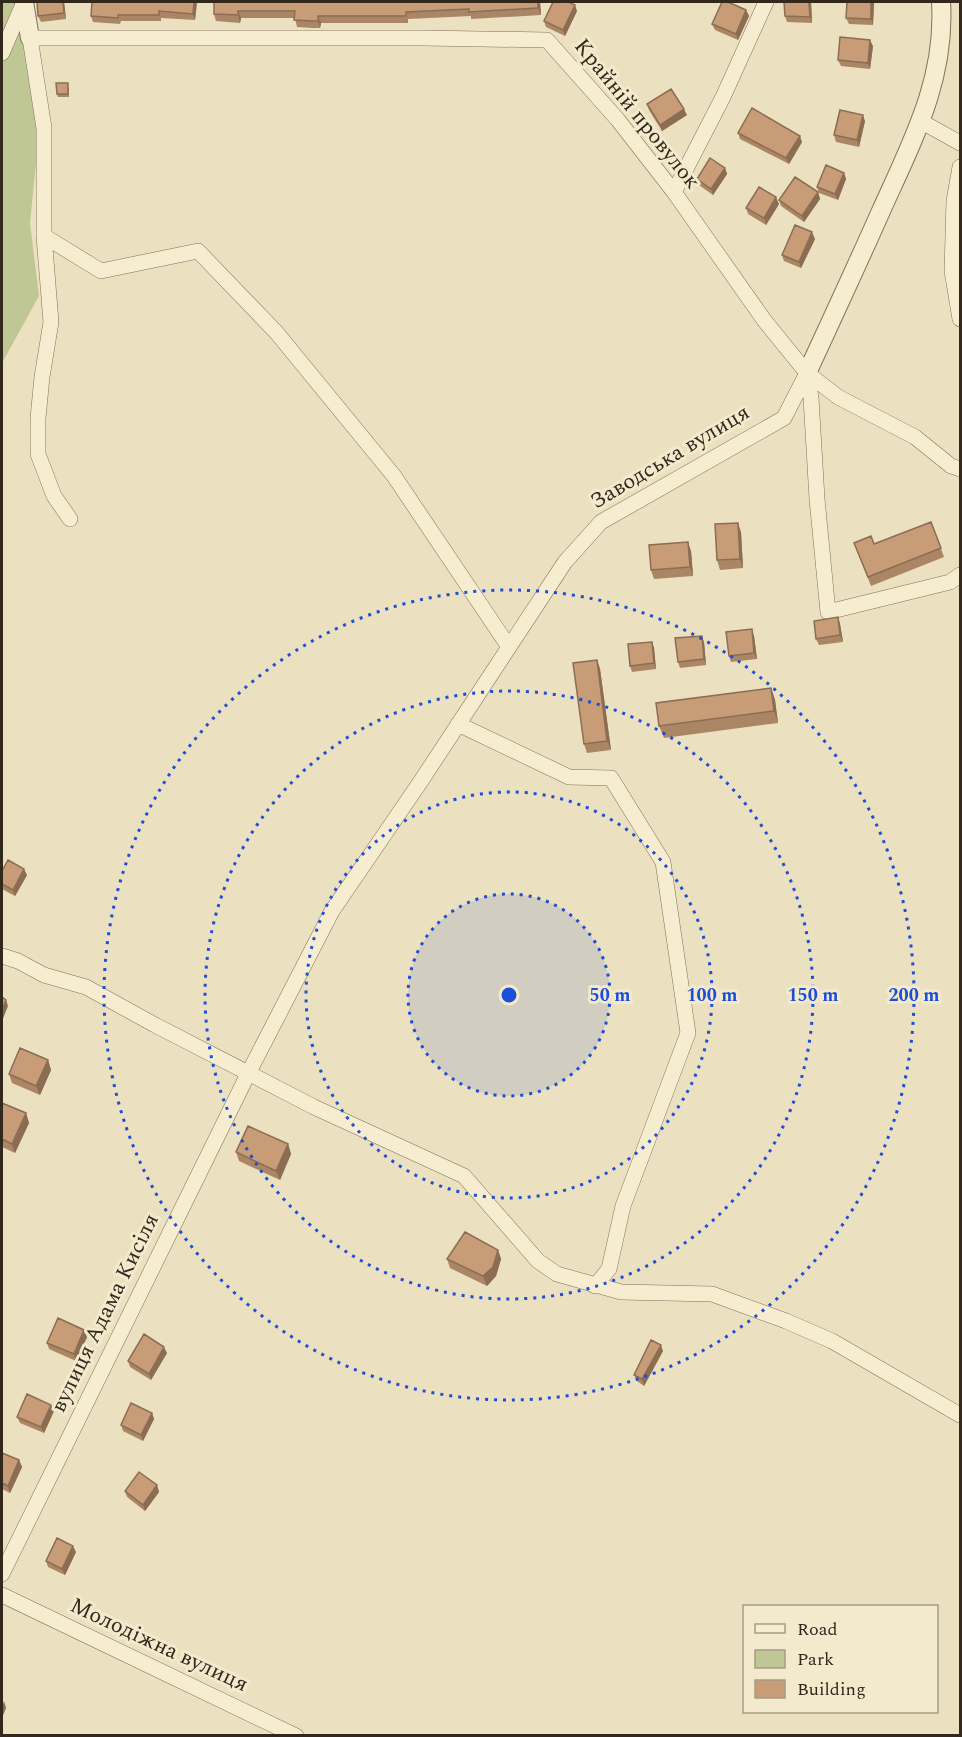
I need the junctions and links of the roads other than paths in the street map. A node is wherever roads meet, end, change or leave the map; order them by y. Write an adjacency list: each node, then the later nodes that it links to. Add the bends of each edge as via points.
1 (24, 2): 4 (street); 5 (street)
2 (766, 2): 9 (street)
3 (941, 2): 6 (street, Заводська вулиця, via 943,26 938,66)
4 (30, 38): 9 (street, Крайній провулок, via 547,40 618,120); 10 (street, via 44,128)
5 (2, 53)
6 (922, 122): 7 (street); 12 (street, Заводська вулиця)
7 (960, 143)
8 (960, 167): 11 (street, via 954,201 952,271)
9 (674, 192): 12 (street, Крайній провулок, via 764,320)
10 (44, 236): 14 (street, via 51,322 42,377 38,454 54,496); 16 (street, via 101,271 198,251 276,332 394,476)
11 (960, 319)
12 (807, 373): 13 (street, Крайній провулок, via 838,397 915,437); 15 (street, via 828,612 950,582); 16 (street, Заводська вулиця, via 784,418 601,522 565,562)
13 (960, 469)
14 (70, 519)
15 (960, 575)
16 (509, 647): 17 (street, Заводська вулиця)
17 (456, 728): 19 (street, вулиця Адама Кисіля, via 332,911); 20 (street, via 569,777 611,778 663,862 688,1033 623,1206 609,1269)
18 (2, 956): 19 (street, via 44,975 86,987)
19 (249, 1072): 20 (street, via 314,1107 464,1176 538,1261 557,1274); 22 (street, вулиця Адама Кисіля)
20 (595, 1286): 21 (street, via 621,1292 712,1294 832,1341)
21 (960, 1415)
22 (2, 1575)
23 (2, 1595): 24 (street, Молодіжна вулиця)
24 (294, 1735)

